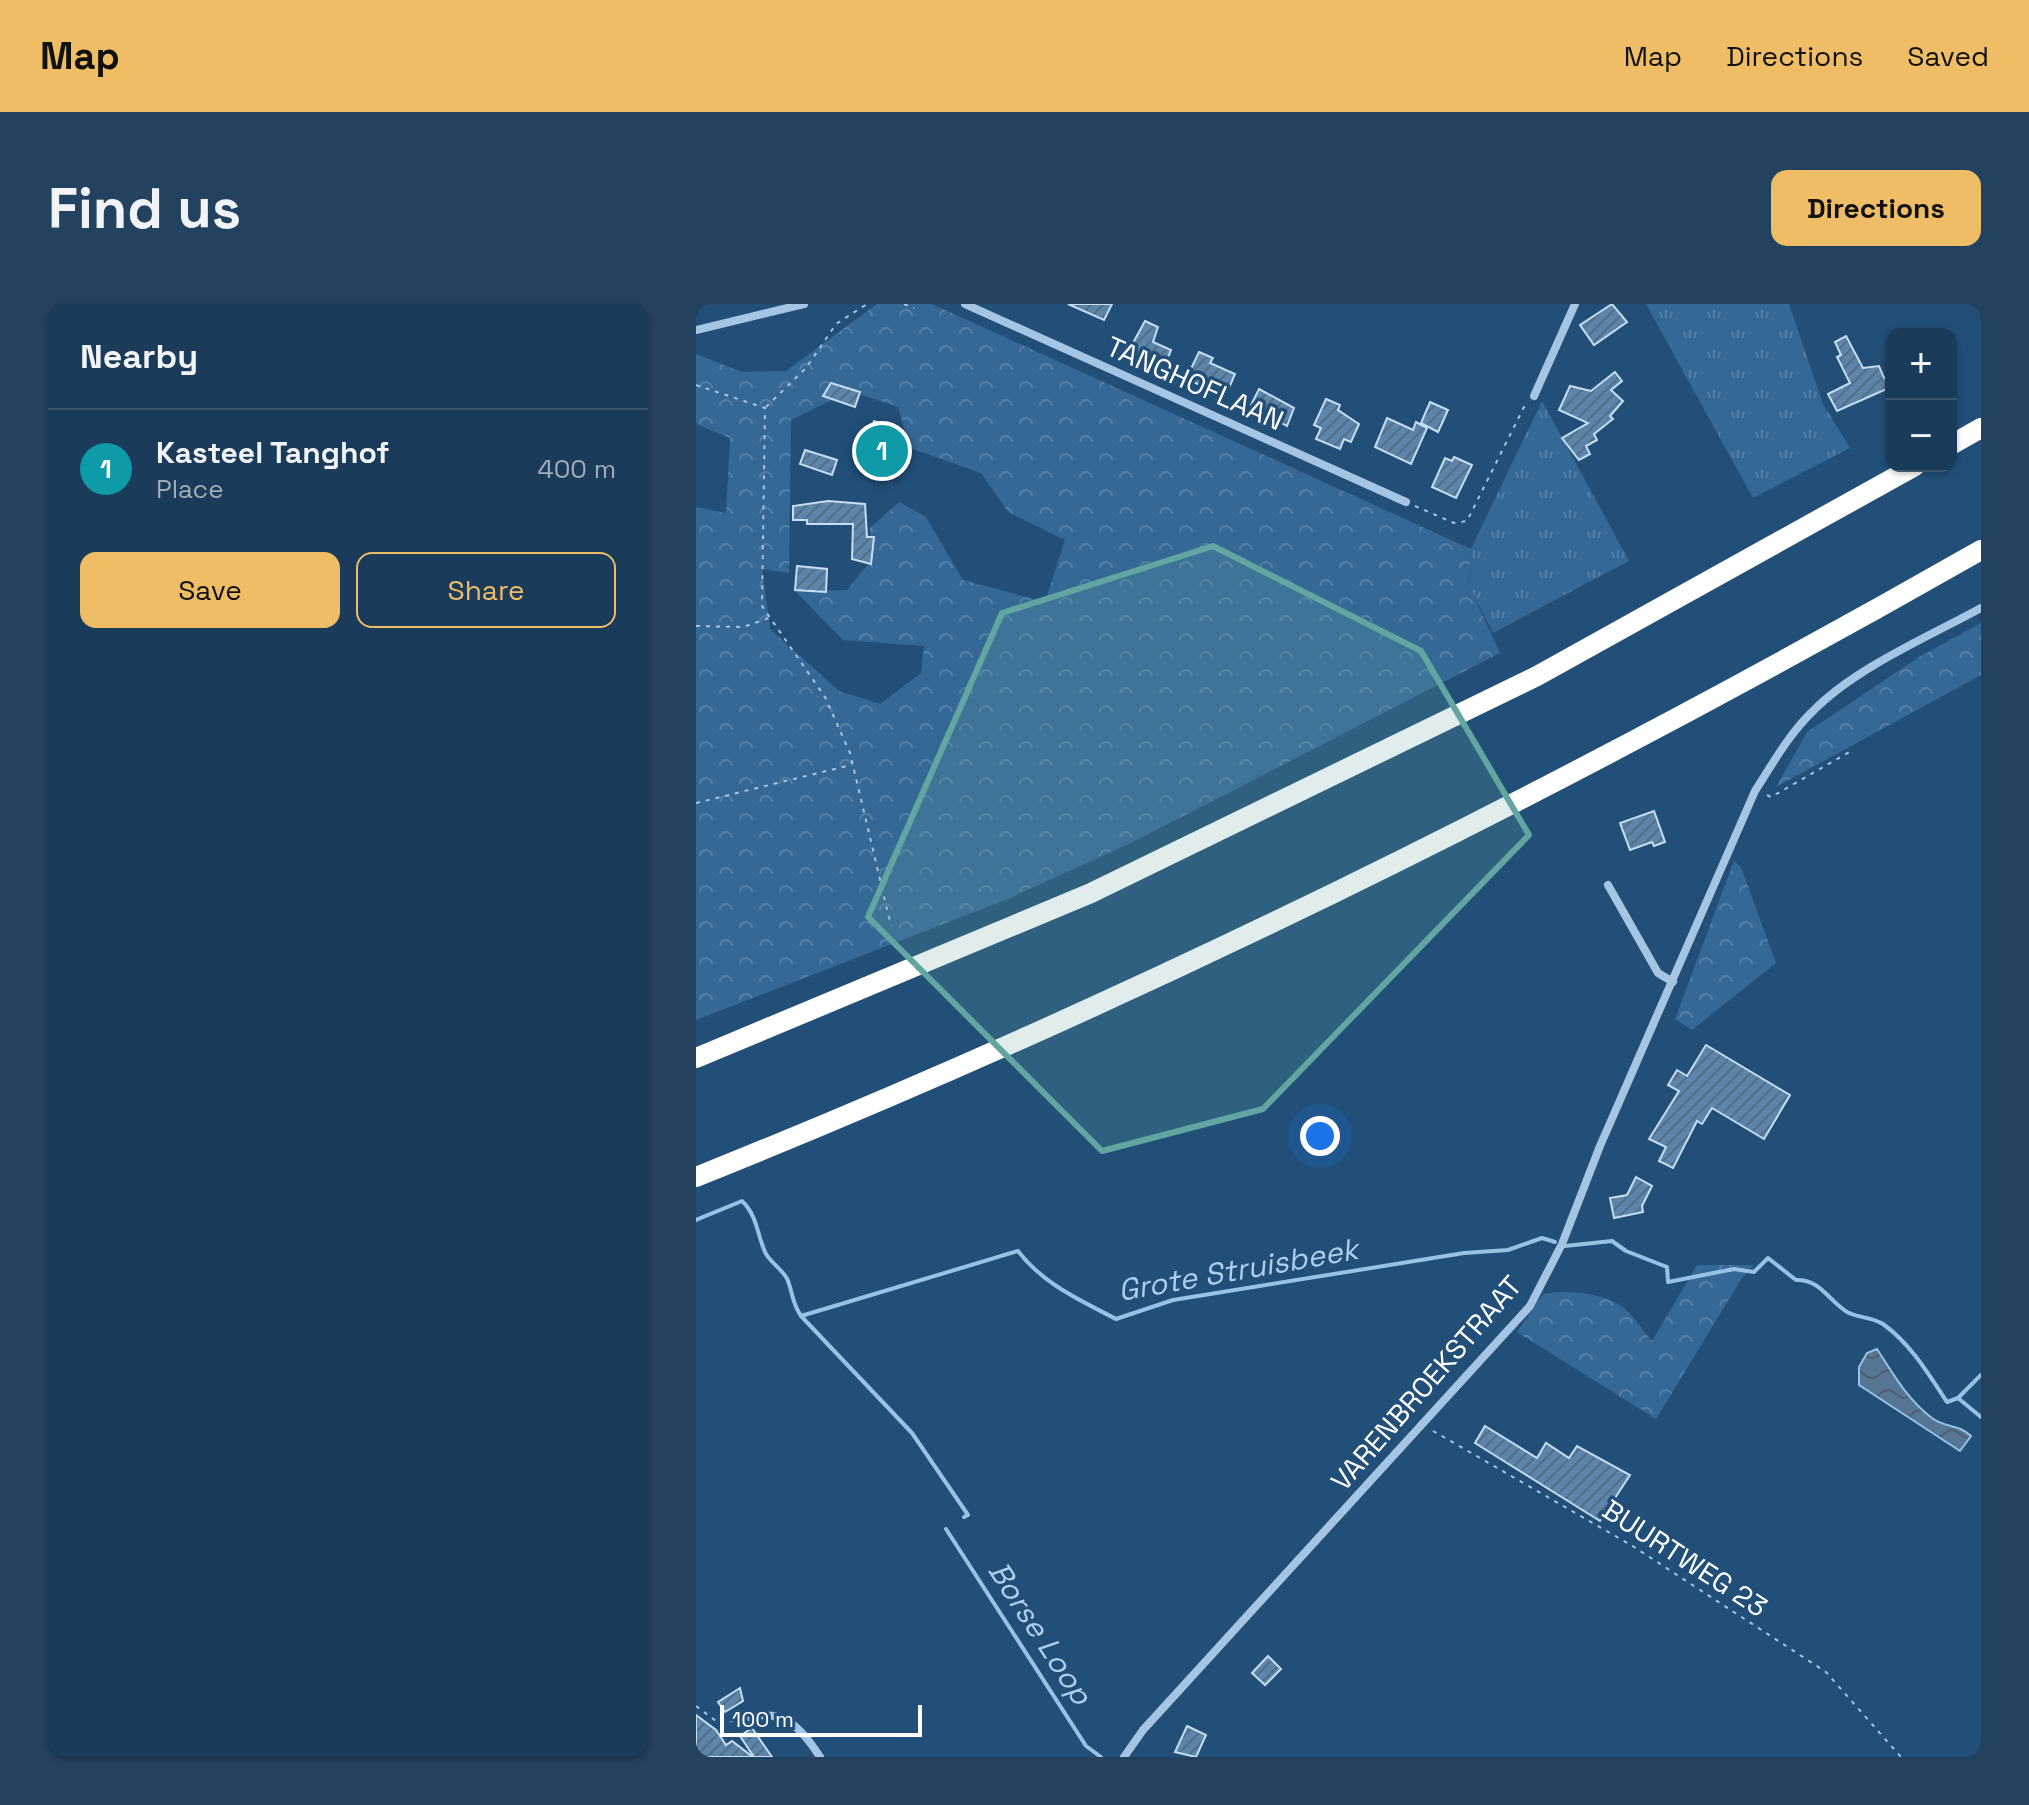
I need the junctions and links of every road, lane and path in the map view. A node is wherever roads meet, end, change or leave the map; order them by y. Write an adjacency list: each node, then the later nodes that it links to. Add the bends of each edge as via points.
1 (804, 304): 7 (street)
2 (867, 304): 10 (path, via 836,324 806,368)
3 (904, 304): 6 (path)
4 (965, 304): 14 (street, TANGHOFLAAN)
5 (1575, 304): 9 (street)
6 (914, 308)
7 (696, 330)
8 (696, 385): 10 (path)
9 (1534, 396): 14 (path, via 1467,521 1454,523)
10 (765, 408): 17 (path, via 762,606)
11 (1981, 428): 12 (highway)
12 (1957, 442)
13 (1904, 472): 26 (highway, via 1537,676 1091,893)
14 (1406, 502)
15 (1981, 550): 27 (highway, via 1454,834 1071,1016 835,1122)
16 (1981, 608): 21 (street, VARENBROEKSTRAAT, via 1850,681 1814,709 1788,738)
17 (769, 618): 18 (path, via 743,627); 20 (path, via 825,697)
18 (696, 626)
19 (1853, 750): 21 (path, via 1771,797)
20 (853, 765): 22 (path); 24 (path)
21 (1755, 791): 25 (street, VARENBROEKSTRAAT)
22 (696, 803)
23 (1608, 885): 25 (street, via 1658,973)
24 (891, 926)
25 (1673, 982): 28 (street, VARENBROEKSTRAAT, via 1545,1282 1510,1330)
26 (696, 1058)
27 (696, 1177)
28 (1421, 1425): 32 (street, VARENBROEKSTRAAT); 33 (path, BUURTWEG 23, via 1631,1545 1826,1672)
29 (696, 1706): 30 (path, via 720,1724)
30 (750, 1717): 31 (street, via 783,1717)
31 (820, 1757)
32 (1124, 1757)
33 (1901, 1757)

